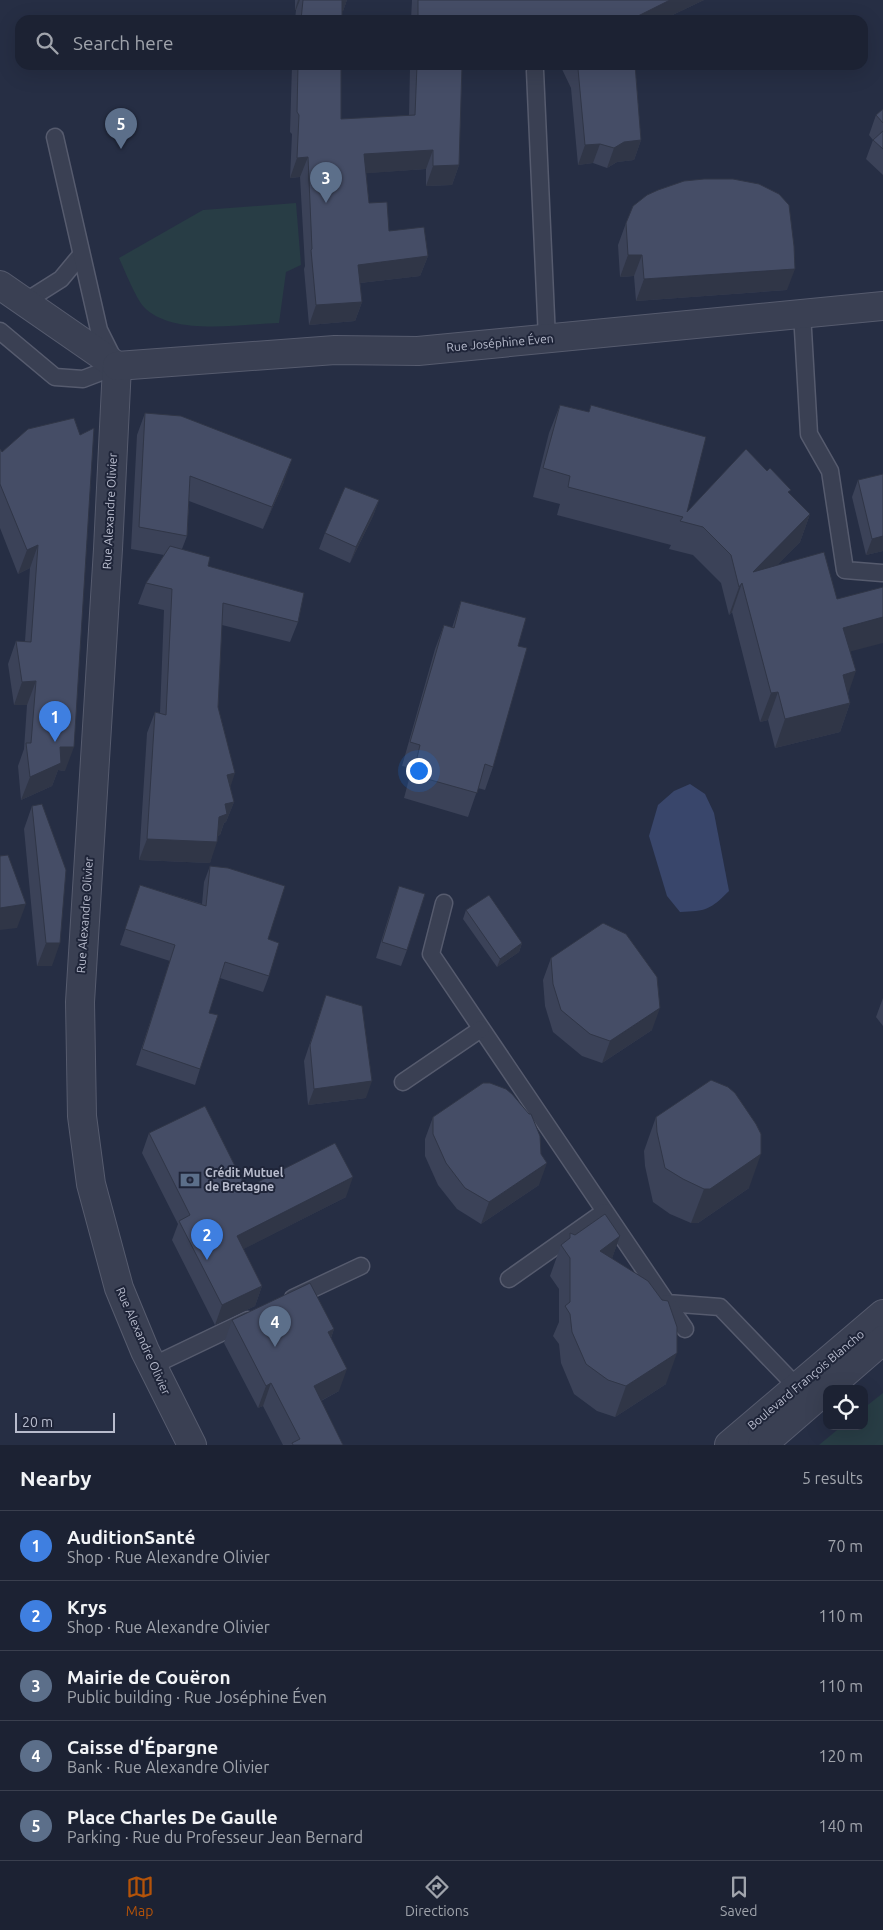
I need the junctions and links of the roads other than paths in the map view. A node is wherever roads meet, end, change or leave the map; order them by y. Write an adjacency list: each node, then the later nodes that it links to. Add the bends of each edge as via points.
1 (534, 71): 9 (lane)
2 (55, 138): 3 (lane)
3 (81, 256): 5 (lane, via 61,279); 10 (lane, via 99,330)
4 (0, 285): 5 (street)
5 (23, 303): 10 (street)
6 (883, 306): 7 (street, Rue Joséphine Éven)
7 (802, 313): 9 (street, Rue Joséphine Éven); 11 (lane, via 809,434 830,471 845,570)
8 (0, 331): 10 (lane, via 55,377 83,379)
9 (547, 339): 10 (street, Rue Joséphine Éven, via 418,351 335,350)
10 (117, 366): 24 (street, Rue Alexandre Olivier, via 80,1002 82,1116 91,1184 119,1288)
11 (882, 573)
12 (444, 903): 13 (lane, via 431,954)
13 (481, 1029): 14 (lane); 15 (lane)
14 (403, 1082)
15 (604, 1212): 17 (lane); 19 (lane)
16 (361, 1266): 18 (lane)
17 (509, 1279)
18 (283, 1303)
19 (667, 1303): 22 (lane); 25 (lane, via 720,1307)
20 (266, 1312): 24 (lane)
21 (883, 1314): 25 (street, Boulevard François Blancho)
22 (685, 1329)
23 (883, 1340): 28 (street, Boulevard François Blancho)
24 (152, 1366): 26 (street, Rue Alexandre Olivier)
25 (797, 1387): 27 (street, Boulevard François Blancho)
26 (192, 1445)
27 (729, 1445)
28 (762, 1445)

